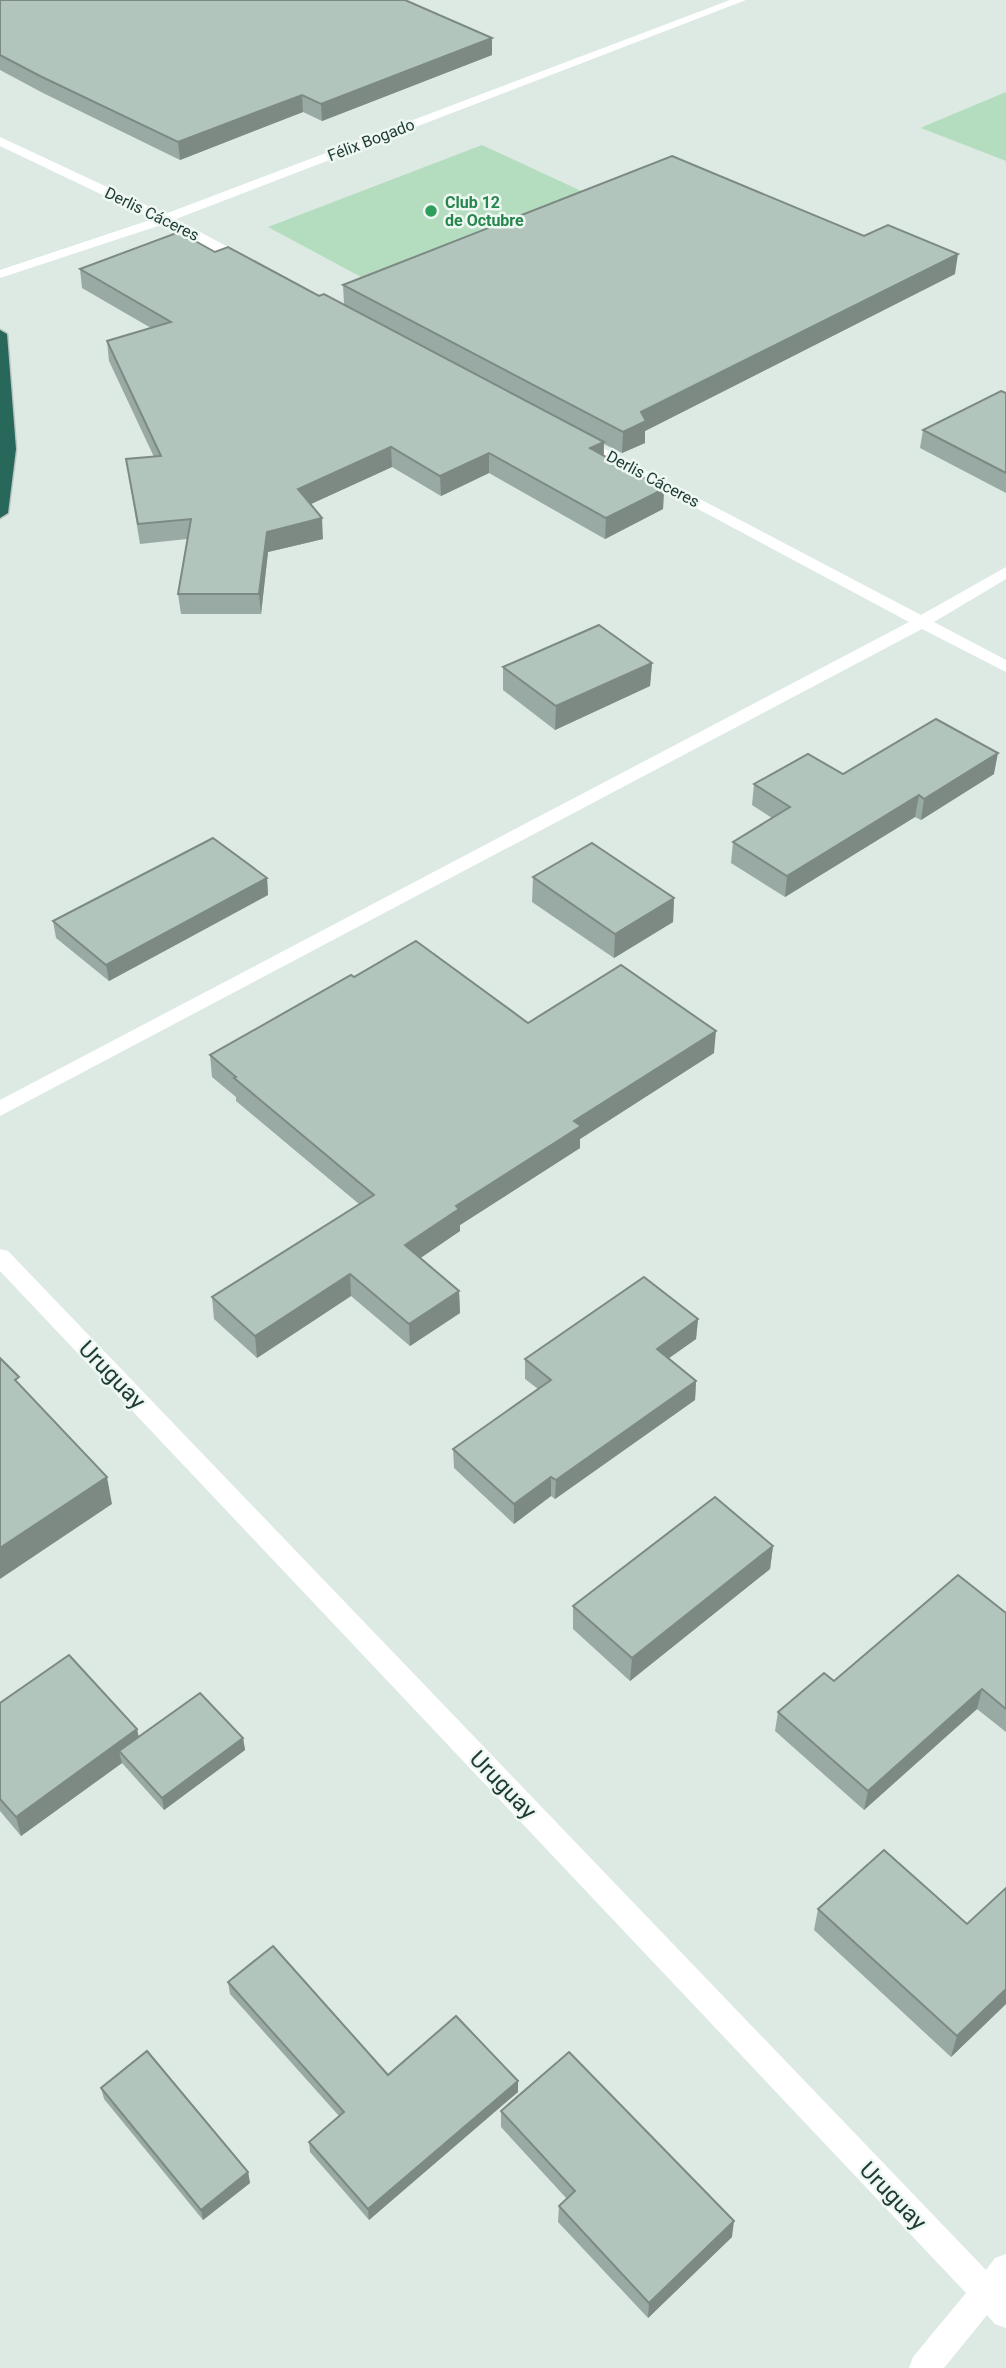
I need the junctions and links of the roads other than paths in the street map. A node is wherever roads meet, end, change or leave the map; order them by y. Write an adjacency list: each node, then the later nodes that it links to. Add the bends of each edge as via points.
1 (740, 0): 3 (street, Félix Bogado)
2 (0, 141): 3 (street, Derlis Cáceres)
3 (164, 219): 4 (street, Derlis Cáceres); 5 (street, Félix Bogado)
4 (262, 271)
5 (0, 274)
6 (0, 334): 8 (highway, via 9,449)
7 (568, 433): 10 (street, Derlis Cáceres)
8 (0, 513)
9 (1006, 572): 10 (street)
10 (922, 622): 11 (street, Derlis Cáceres); 12 (street)
11 (1006, 667)
12 (0, 1109)
13 (0, 1257): 15 (street, Uruguay)
14 (1006, 2269): 15 (street)
15 (996, 2304): 16 (street)
16 (925, 2368)

